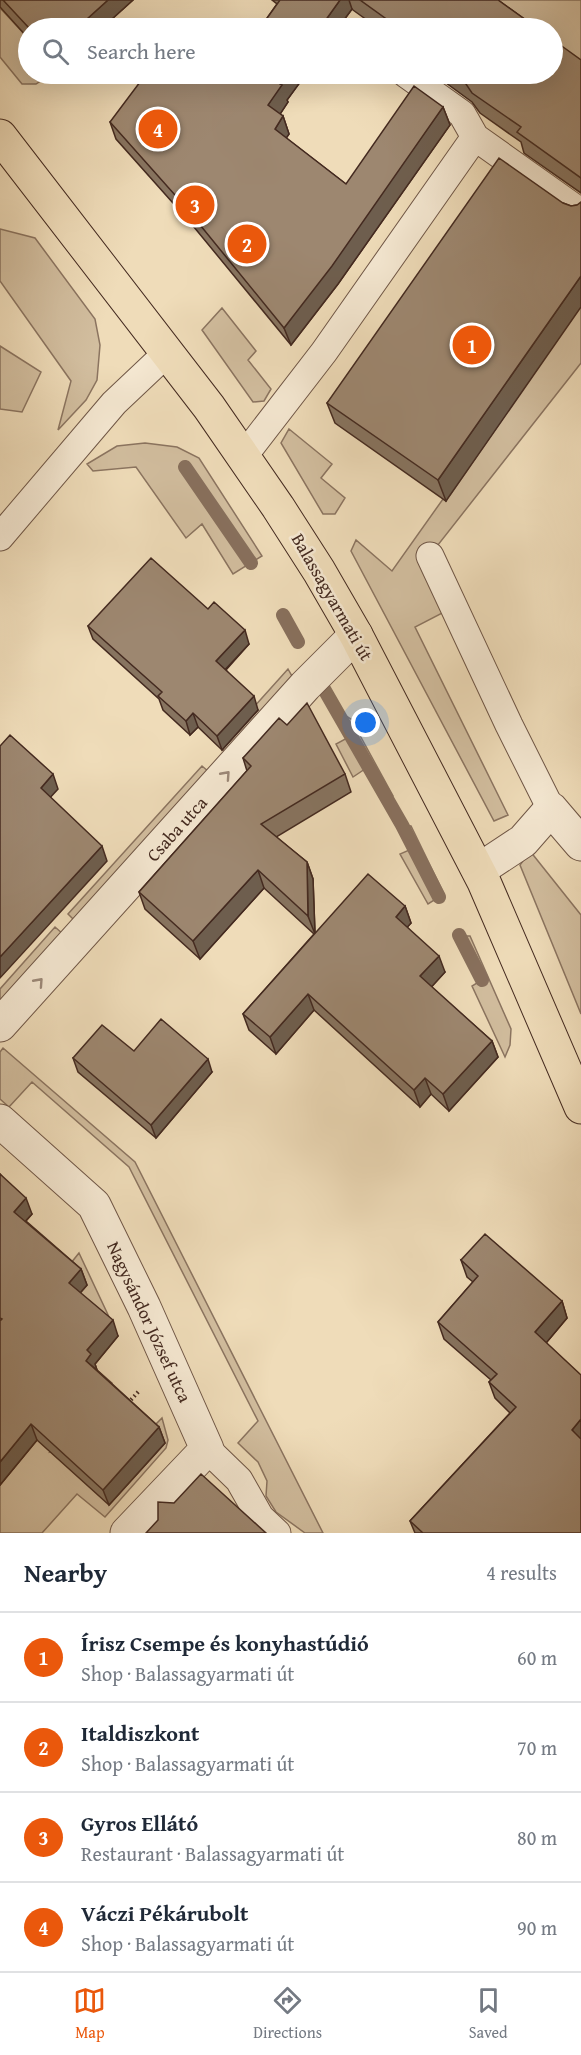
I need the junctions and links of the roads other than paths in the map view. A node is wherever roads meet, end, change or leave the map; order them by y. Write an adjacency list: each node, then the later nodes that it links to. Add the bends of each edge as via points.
1 (420, 84): 2 (lane, via 462,114)
2 (475, 137): 4 (lane); 6 (lane, via 324,352)
3 (2, 141): 5 (main road, Balassagyarmati út)
4 (579, 211)
5 (168, 352): 6 (main road, Balassagyarmati út); 7 (lane, via 114,403)
6 (243, 457): 9 (main road, Balassagyarmati út, via 319,571)
7 (0, 537)
8 (430, 555): 10 (lane)
9 (356, 635): 12 (main road, Balassagyarmati út); 13 (street, Csaba utca, one-way to 9, via 305,686)
10 (551, 809): 11 (street); 12 (street, via 523,841)
11 (581, 844)
12 (479, 870): 14 (main road, Balassagyarmati út)
13 (0, 1025)
14 (581, 1107)
15 (0, 1121): 16 (street, Nagysándor József utca, via 94,1205)
16 (207, 1449): 17 (street); 18 (lane, via 239,1480 260,1517)
17 (127, 1533)
18 (278, 1533)

